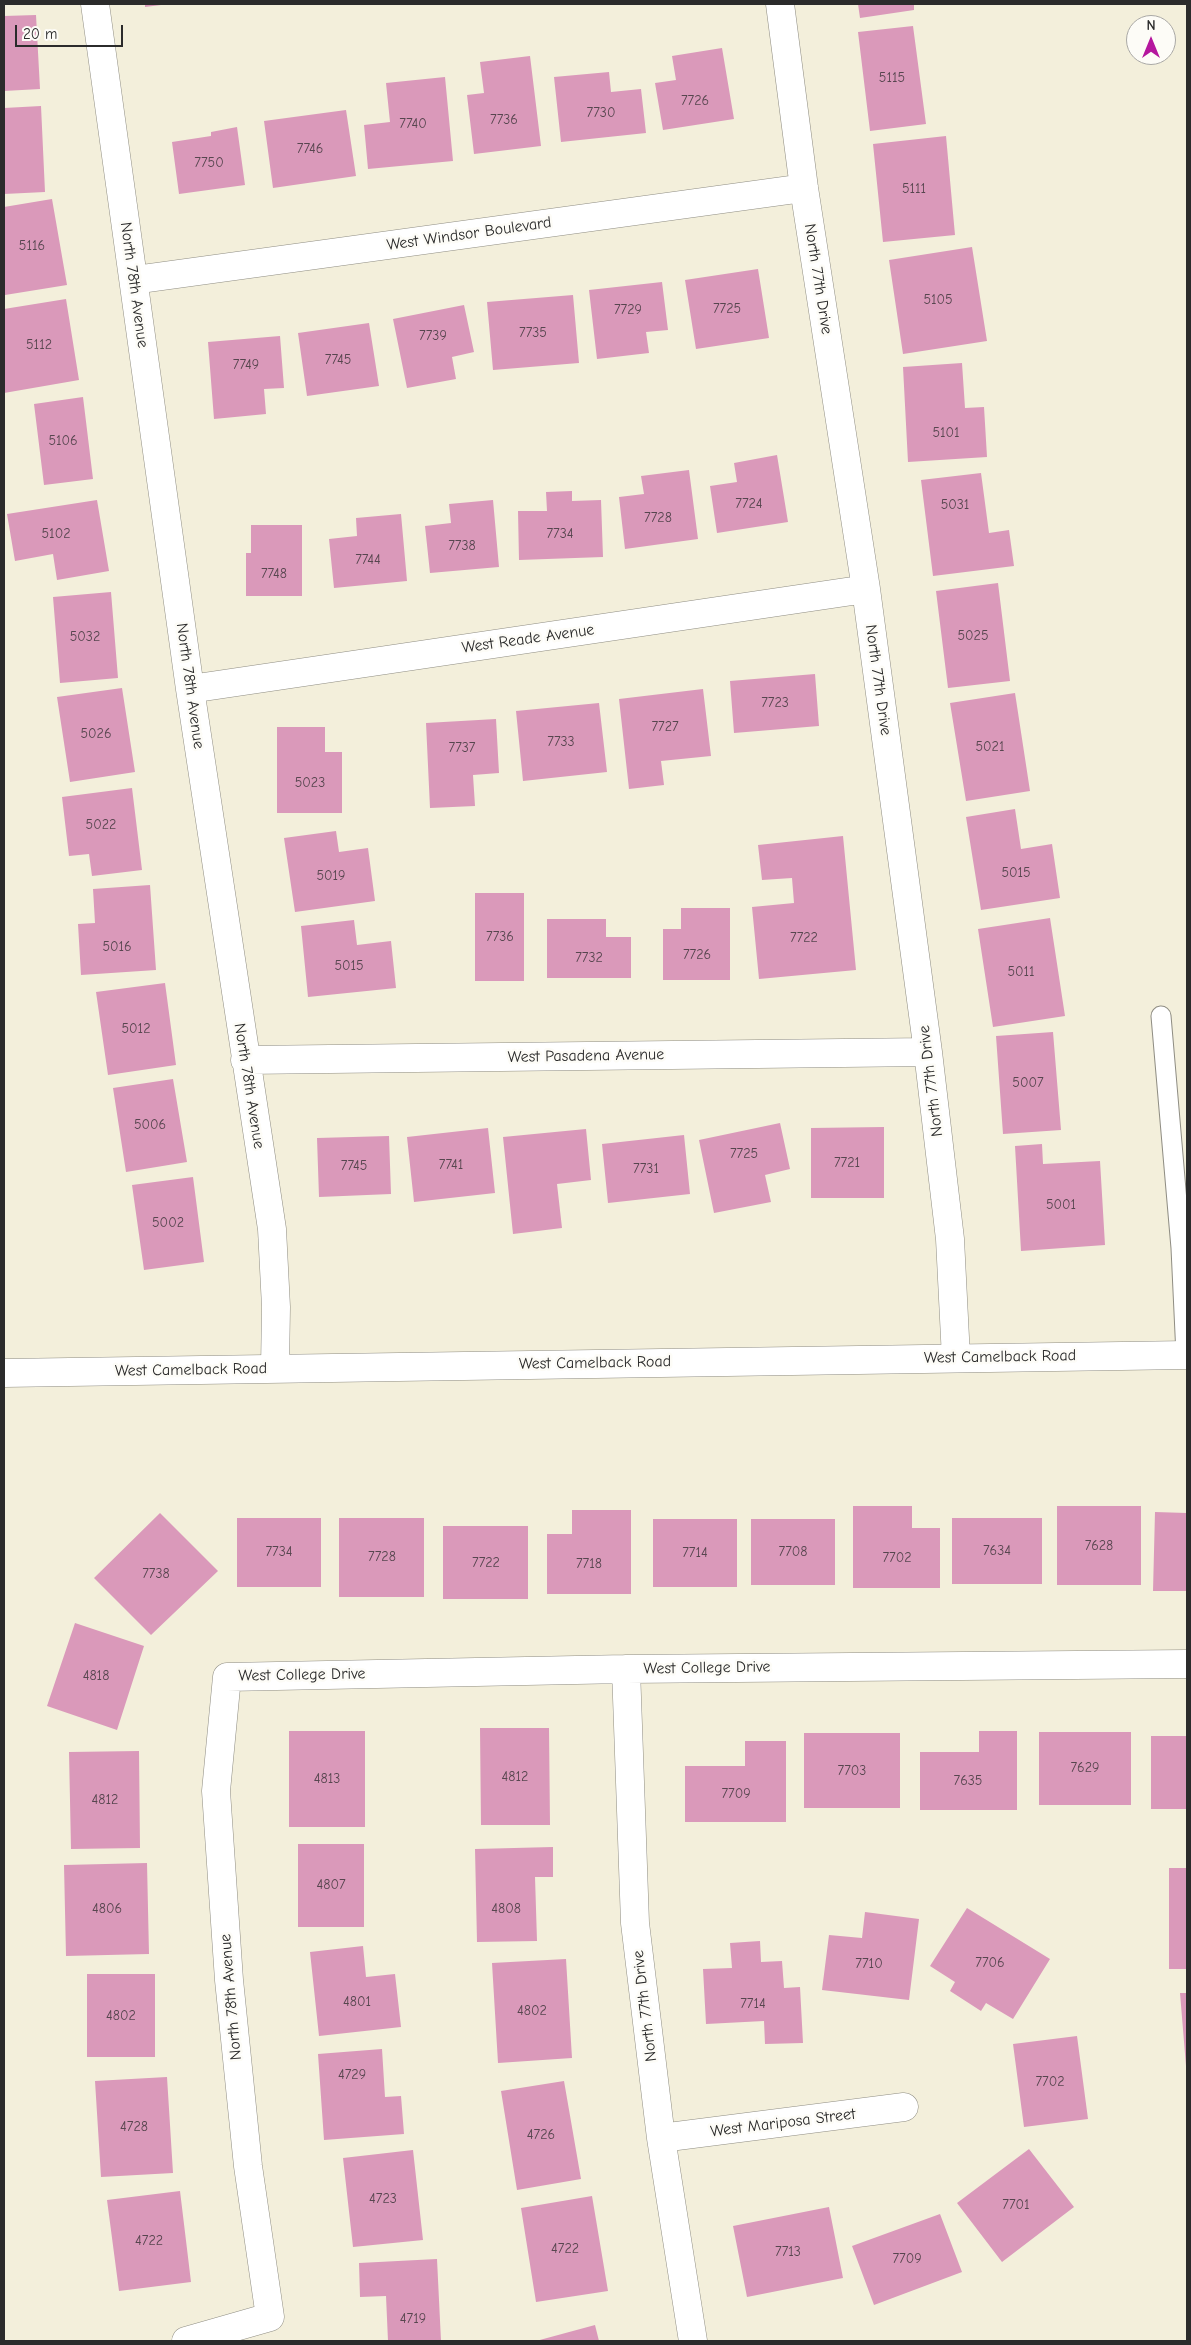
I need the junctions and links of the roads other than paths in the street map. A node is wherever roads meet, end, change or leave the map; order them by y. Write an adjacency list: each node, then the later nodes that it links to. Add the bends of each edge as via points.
1 (95, 4): 4 (street, North 78th Avenue)
2 (780, 4): 3 (street, North 77th Drive)
3 (804, 188): 4 (street, West Windsor Boulevard); 5 (street, North 77th Drive)
4 (134, 280): 6 (street, North 78th Avenue)
5 (866, 589): 6 (street, West Reade Avenue); 8 (street, North 77th Drive)
6 (190, 689): 9 (street, North 78th Avenue)
7 (1161, 1016): 10 (lane)
8 (928, 1052): 9 (street, West Pasadena Avenue); 11 (street, North 77th Drive, via 950,1239)
9 (245, 1060): 12 (street, North 78th Avenue, via 272,1229)
10 (1187, 1355): 11 (street, West Camelback Road)
11 (956, 1358): 12 (street, West Camelback Road)
12 (275, 1368): 13 (street, West Camelback Road)
13 (4, 1373)
14 (1187, 1664): 15 (street, West College Drive)
15 (626, 1669): 16 (street, West College Drive); 18 (street, North 77th Drive, via 635,1923)
16 (227, 1676): 19 (street, North 78th Avenue, via 216,1791 227,1960 248,2166 270,2317)
17 (904, 2107): 18 (street, West Mariposa Street)
18 (661, 2138): 20 (street, North 77th Drive)
19 (186, 2341)
20 (693, 2341)

